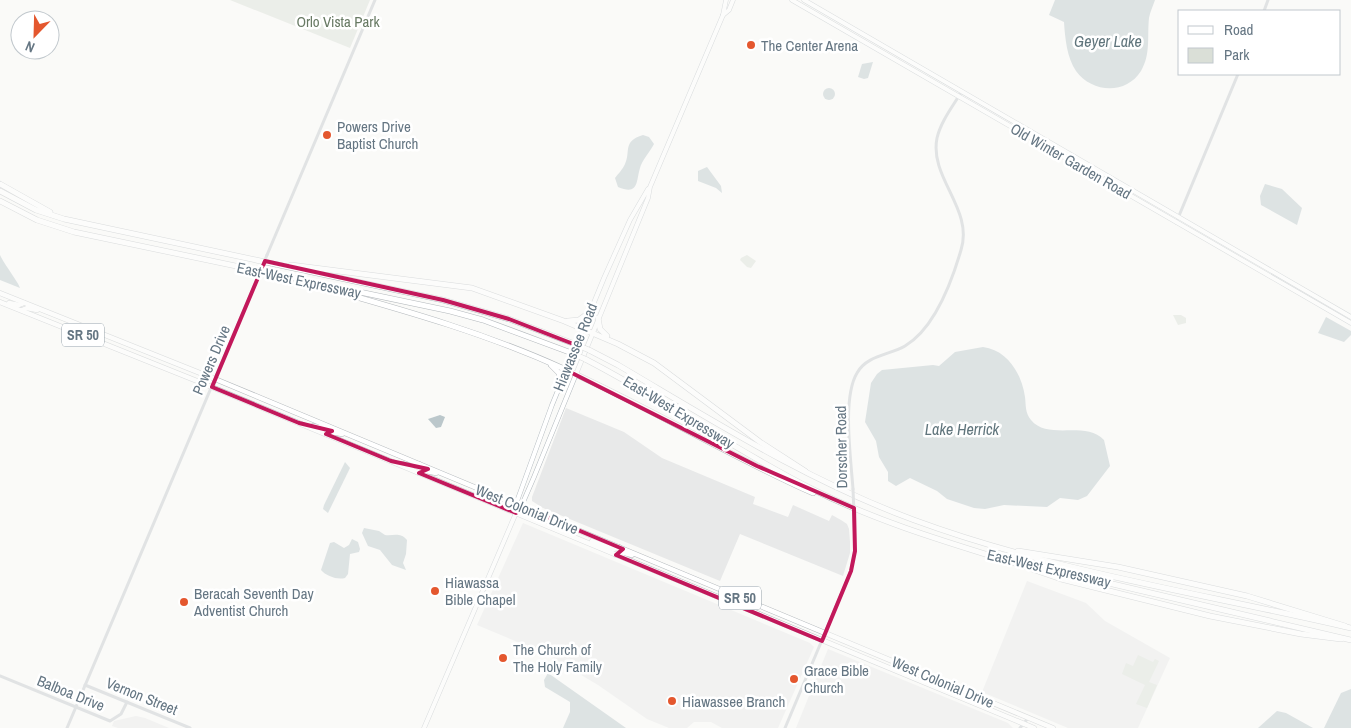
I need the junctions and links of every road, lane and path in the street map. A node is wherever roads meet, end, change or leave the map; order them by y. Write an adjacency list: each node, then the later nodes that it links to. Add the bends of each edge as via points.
1 (375, 0): 34 (street, Powers Drive, bridge)
2 (726, 0): 6 (main road, Hiawassee Road)
3 (733, 0): 6 (main road, Hiawassee Road)
4 (792, 0): 8 (main road, Old Winter Garden Road)
5 (804, 0): 8 (main road, Old Winter Garden Road)
6 (723, 15): 10 (main road, Hiawassee Road)
7 (1238, 75): 13 (street)
8 (960, 94): 13 (main road, Old Winter Garden Road); 15 (main road, Old Winter Garden Road); 59 (street, Dorscher Road, bridge, via 941,128 936,151 939,168 962,220 961,250 926,328 905,346 869,360 856,375 849,420 856,551)
9 (0, 184): 14 (highway)
10 (650, 188): 23 (main road, Hiawassee Road, via 617,246); 25 (main road, Hiawassee Road)
11 (0, 192): 14 (highway, East-West Expressway, via 36,210)
12 (0, 203): 17 (highway, East-West Expressway, via 74,232)
13 (1178, 218): 15 (street); 24 (main road, Old Winter Garden Road)
14 (64, 219): 16 (highway, East-West Expressway)
15 (1176, 223): 27 (main road, Old Winter Garden Road)
16 (285, 266): 26 (highway, via 472,288); 44 (highway, East-West Expressway, bridge, via 482,310 572,343 618,365 762,451)
17 (312, 284): 31 (highway, via 475,333); 46 (highway, East-West Expressway, bridge, via 484,320 585,359)
18 (0, 293): 20 (highway, West Colonial Drive / SR 50)
19 (0, 302): 20 (highway); 21 (highway, West Colonial Drive / SR 50)
20 (24, 303): 22 (highway, West Colonial Drive / SR 50)
21 (22, 310): 22 (highway); 36 (highway, West Colonial Drive / SR 50)
22 (48, 312): 34 (highway, West Colonial Drive / SR 50)
23 (590, 312): 26 (highway, via 576,321); 28 (main road, Hiawassee Road)
24 (1351, 317)
25 (598, 318): 29 (main road, Hiawassee Road); 30 (highway, via 602,332)
26 (564, 321): 28 (highway)
27 (1351, 323)
28 (583, 328): 29 (highway); 32 (main road, Hiawassee Road)
29 (592, 332): 30 (highway); 33 (main road, Hiawassee Road)
30 (618, 344): 44 (highway, via 654,362)
31 (546, 362): 32 (highway); 35 (highway, via 559,373)
32 (566, 370): 33 (highway); 35 (main road, Hiawassee Road)
33 (574, 374): 46 (highway, via 757,466); 48 (main road, Hiawassee Road)
34 (215, 379): 36 (street, Powers Drive); 38 (highway, West Colonial Drive / SR 50)
35 (561, 382): 47 (main road, Hiawassee Road)
36 (212, 387): 37 (highway, West Colonial Drive / SR 50); 66 (street, Powers Drive)
37 (299, 423): 38 (highway, via 323,428); 39 (highway, West Colonial Drive / SR 50)
38 (329, 426): 40 (highway, West Colonial Drive / SR 50)
39 (326, 434): 40 (highway, via 331,432); 41 (highway, West Colonial Drive / SR 50)
40 (356, 438): 42 (highway, West Colonial Drive / SR 50)
41 (391, 461): 42 (highway, via 412,466); 43 (highway, West Colonial Drive / SR 50)
42 (419, 464): 45 (highway, West Colonial Drive / SR 50)
43 (419, 473): 45 (highway, via 426,471); 49 (highway, West Colonial Drive / SR 50)
44 (809, 475): 52 (highway, East-West Expressway, via 915,521)
45 (447, 476): 47 (highway, West Colonial Drive / SR 50)
46 (828, 497): 55 (highway, East-West Expressway, via 908,530)
47 (516, 504): 48 (highway, West Colonial Drive / SR 50); 49 (main road, Hiawassee Road)
48 (522, 507): 49 (main road, Hiawassee Road); 51 (highway, West Colonial Drive / SR 50)
49 (516, 513): 50 (highway, West Colonial Drive / SR 50); 76 (main road, Hiawassee Road)
50 (578, 539): 51 (highway, via 613,549); 53 (highway, West Colonial Drive / SR 50)
51 (619, 547): 54 (highway, West Colonial Drive / SR 50)
52 (1013, 551): 58 (highway, East-West Expressway); 58 (highway, via 1025,550 1143,572 1276,604)
53 (616, 555): 54 (highway, via 621,552); 57 (highway, West Colonial Drive / SR 50)
54 (644, 557): 56 (highway, West Colonial Drive / SR 50)
55 (1011, 562): 60 (highway, East-West Expressway, via 1175,597); 60 (highway, via 1061,579 1210,616)
56 (714, 587): 57 (highway); 59 (highway, West Colonial Drive / SR 50)
57 (710, 594): 61 (highway, West Colonial Drive / SR 50)
58 (1349, 628)
59 (826, 633): 61 (street, Dorscher Road); 65 (highway, West Colonial Drive / SR 50)
60 (1344, 639): 62 (highway, East-West Expressway)
61 (822, 640): 64 (highway, West Colonial Drive / SR 50); 77 (street, Dorscher Road)
62 (1351, 640)
63 (0, 676): 70 (street, Balboa Drive)
64 (914, 678): 65 (highway, via 932,682); 67 (highway, West Colonial Drive / SR 50)
65 (939, 680): 68 (highway, West Colonial Drive / SR 50)
66 (86, 685): 69 (street, Vernon Street); 70 (street, Powers Drive)
67 (935, 687): 68 (highway, via 943,685); 72 (highway, West Colonial Drive / SR 50)
68 (959, 689): 71 (highway, West Colonial Drive / SR 50)
69 (127, 702): 70 (street, Balboa Drive, via 121,714 110,721); 75 (street, Vernon Street)
70 (76, 707): 74 (street, Powers Drive)
71 (1028, 718): 72 (street); 73 (street); 79 (highway, West Colonial Drive / SR 50)
72 (1021, 726): 73 (highway, West Colonial Drive / SR 50)
73 (1028, 727): 78 (highway, West Colonial Drive / SR 50)
74 (68, 728)
75 (190, 728)
76 (424, 728)
77 (785, 728)
78 (1034, 728)
79 (1053, 728)

